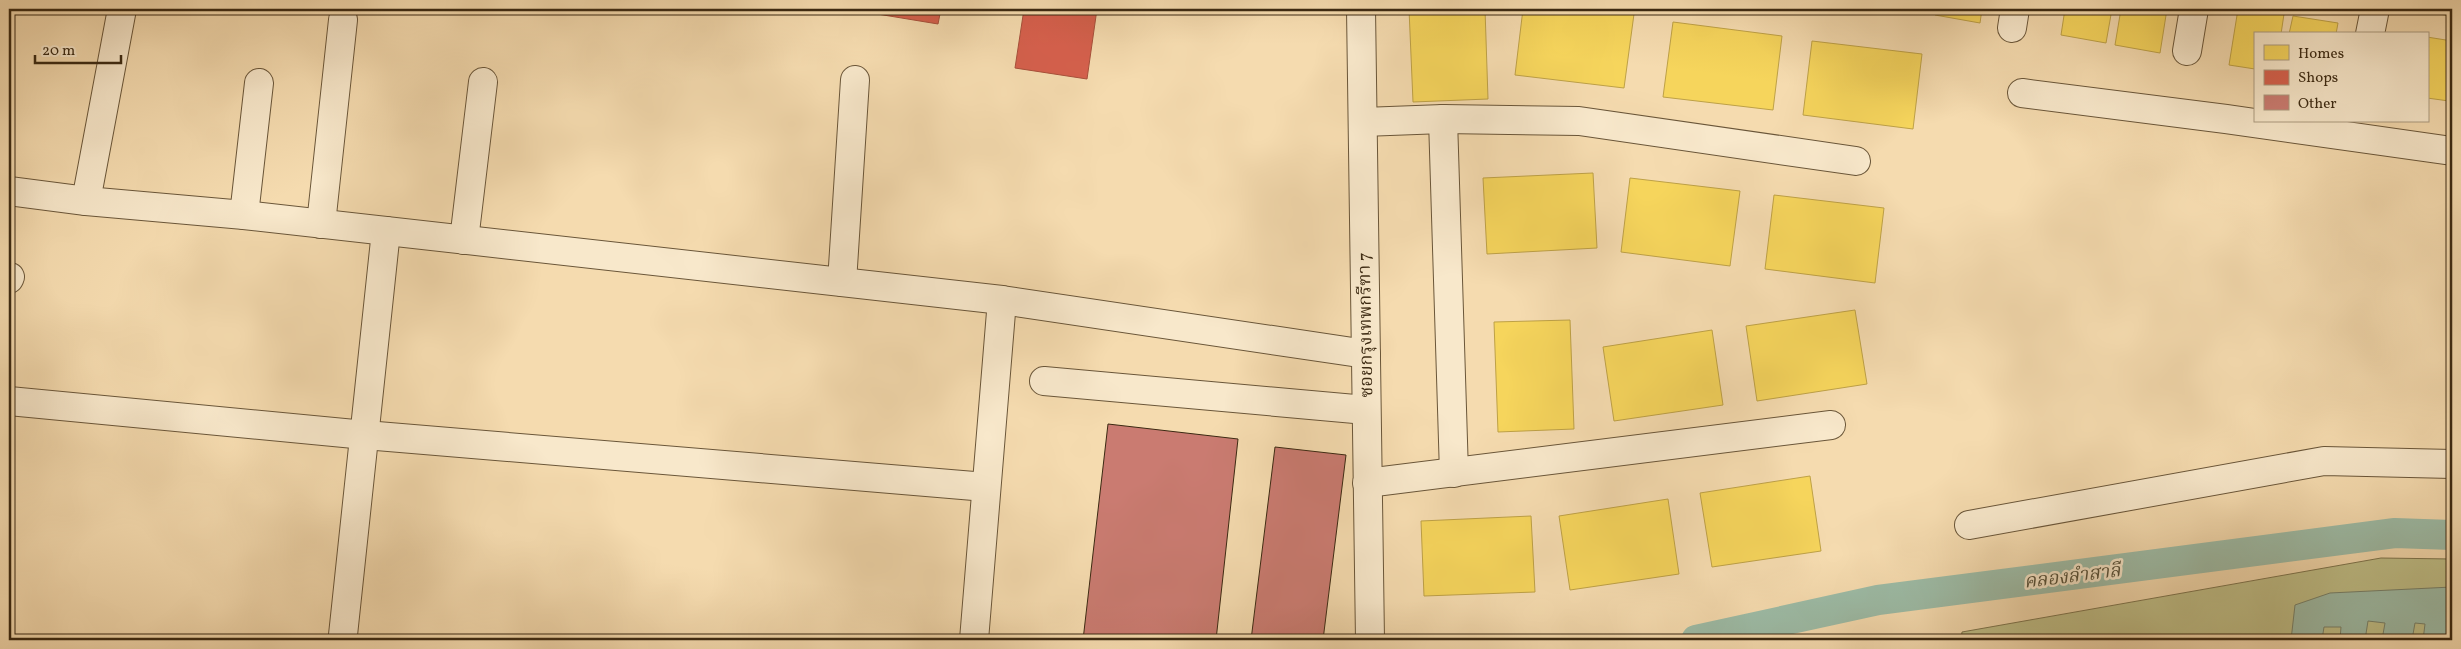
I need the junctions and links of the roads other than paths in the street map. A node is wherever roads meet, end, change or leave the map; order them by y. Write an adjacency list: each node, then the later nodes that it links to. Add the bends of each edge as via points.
1 (122, 9): 17 (street)
2 (1361, 9): 13 (street, ซอยกรุงเทพกรีฑา 7)
3 (2194, 9): 7 (street)
4 (2375, 9): 6 (street)
5 (343, 20): 19 (street)
6 (2370, 32)
7 (2187, 51)
8 (855, 80): 22 (street)
9 (483, 82): 21 (street)
10 (259, 83): 18 (street)
11 (2022, 93): 14 (street)
12 (1444, 119): 13 (street); 15 (street, via 1579,120); 31 (street)
13 (1363, 122): 24 (street, ซอยกรุงเทพกรีฑา 7)
14 (2452, 151)
15 (1856, 161)
16 (9, 191): 17 (street)
17 (86, 202): 18 (street)
18 (244, 215): 19 (street)
19 (321, 224): 20 (street)
20 (386, 231): 21 (street); 29 (street)
21 (464, 240): 22 (street)
22 (842, 282): 23 (street)
23 (1002, 300): 24 (street); 33 (street)
24 (1366, 354): 27 (street, ซอยกรุงเทพกรีฑา 7)
25 (1044, 381): 27 (street)
26 (9, 401): 29 (street)
27 (1366, 410): 32 (street, ซอยกรุงเทพกรีฑา 7)
28 (1831, 425): 31 (street)
29 (365, 435): 33 (street); 35 (street)
30 (2452, 464): 34 (street, via 2324,460)
31 (1454, 473): 32 (street)
32 (1367, 483): 37 (street, ซอยกรุงเทพกรีฑา 7)
33 (986, 487): 36 (street)
34 (1969, 525)
35 (343, 635)
36 (974, 640)
37 (1370, 640)

